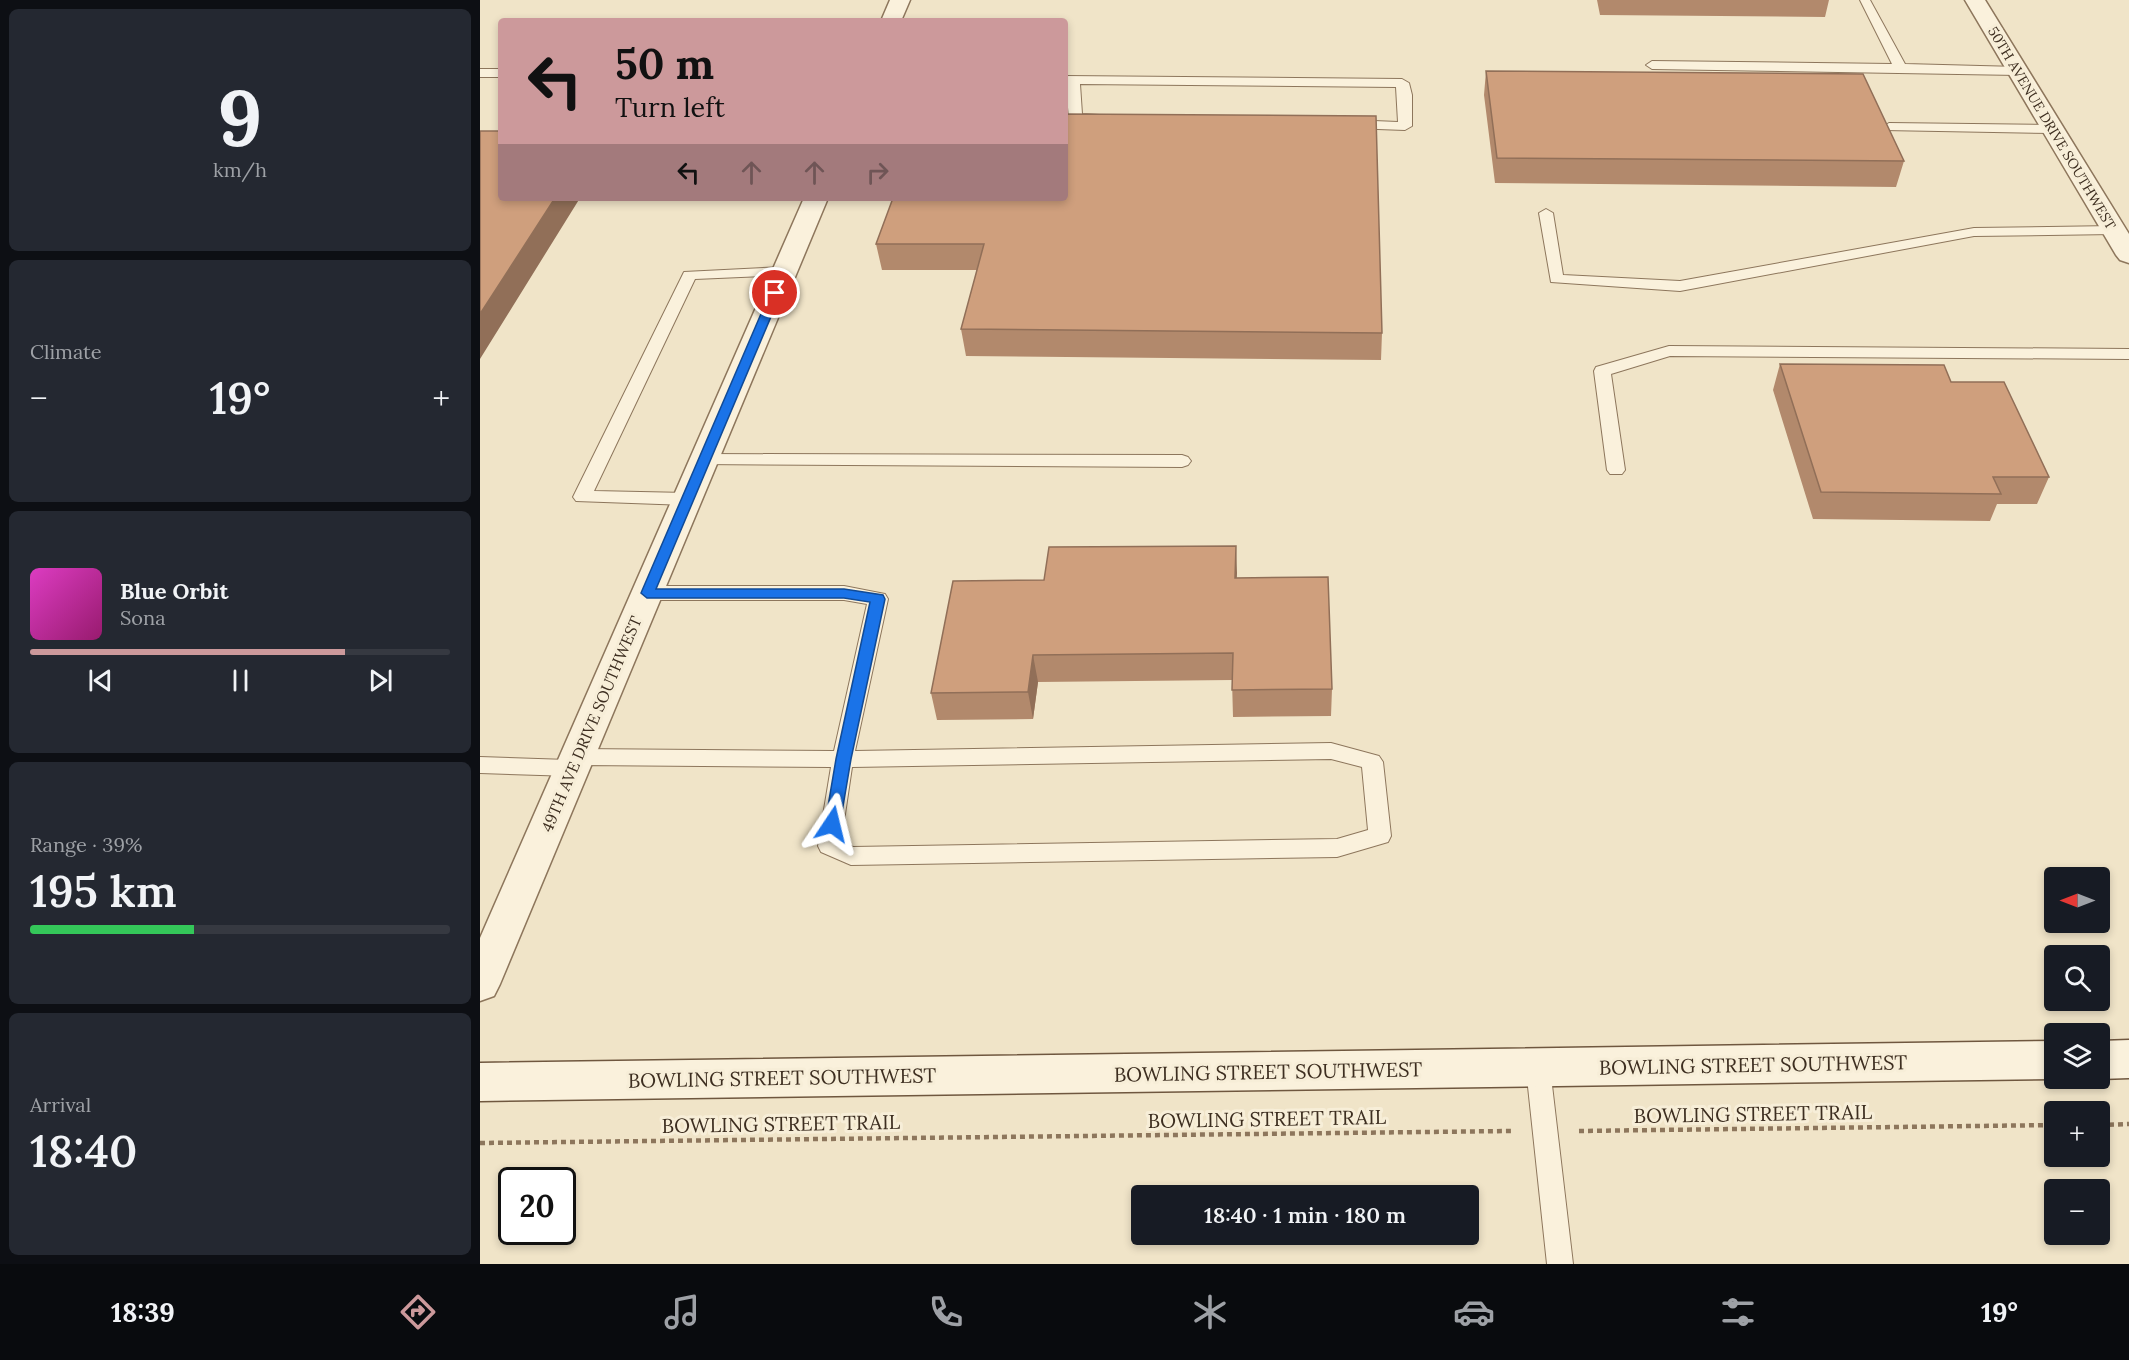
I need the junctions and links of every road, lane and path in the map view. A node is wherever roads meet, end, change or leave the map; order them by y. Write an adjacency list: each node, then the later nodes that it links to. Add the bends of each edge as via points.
1 (900, 0): 4 (street)
2 (1975, 0): 7 (street, 50TH AVENUE DRIVE SOUTHWEST)
3 (1865, 1): 6 (lane)
4 (892, 18)
5 (1652, 66): 6 (lane)
6 (1901, 68): 7 (lane)
7 (2018, 71): 14 (street, 50TH AVENUE DRIVE SOUTHWEST)
8 (480, 73): 9 (lane)
9 (498, 73)
10 (1069, 80): 11 (lane, via 1076,118); 12 (lane, via 1402,83 1405,126)
11 (1112, 119)
12 (1335, 123)
13 (1888, 128): 14 (lane)
14 (2053, 129): 17 (street, 50TH AVENUE DRIVE SOUTHWEST)
15 (815, 201): 19 (street, 49TH AVE DRIVE SOUTHWEST)
16 (1546, 213): 17 (lane, via 1556,279 1680,286 1974,232)
17 (2114, 230): 18 (street, 50TH AVENUE DRIVE SOUTHWEST)
18 (2129, 255)
19 (784, 272): 21 (street, 49TH AVE DRIVE SOUTHWEST); 24 (lane, via 689,274 582,497)
20 (2129, 354): 23 (lane, via 1669,351 1602,371)
21 (704, 460): 22 (lane); 24 (street, 49TH AVE DRIVE SOUTHWEST)
22 (1182, 461)
23 (1616, 470)
24 (687, 499): 25 (street, 49TH AVE DRIVE SOUTHWEST)
25 (647, 593): 26 (lane, via 844,593 878,599); 27 (street, 49TH AVE DRIVE SOUTHWEST)
26 (843, 759): 26 (lane, via 829,846 851,856 1336,848 1380,836 1372,762 1330,752); 27 (lane)
27 (575, 762): 28 (lane); 29 (street, 49TH AVE DRIVE SOUTHWEST)
28 (480, 765)
29 (480, 984)
30 (2129, 1059): 32 (street)
31 (2044, 1060): 33 (street, BOWLING STREET SOUTHWEST)
32 (2110, 1060)
33 (1538, 1068): 34 (street, BOWLING STREET SOUTHWEST); 38 (lane)
34 (480, 1082)
35 (2129, 1124): 37 (path)
36 (2044, 1125): 38 (path, BOWLING STREET TRAIL)
37 (2110, 1125)
38 (1546, 1131): 39 (path, BOWLING STREET TRAIL); 40 (lane)
39 (480, 1143)
40 (1560, 1264)

